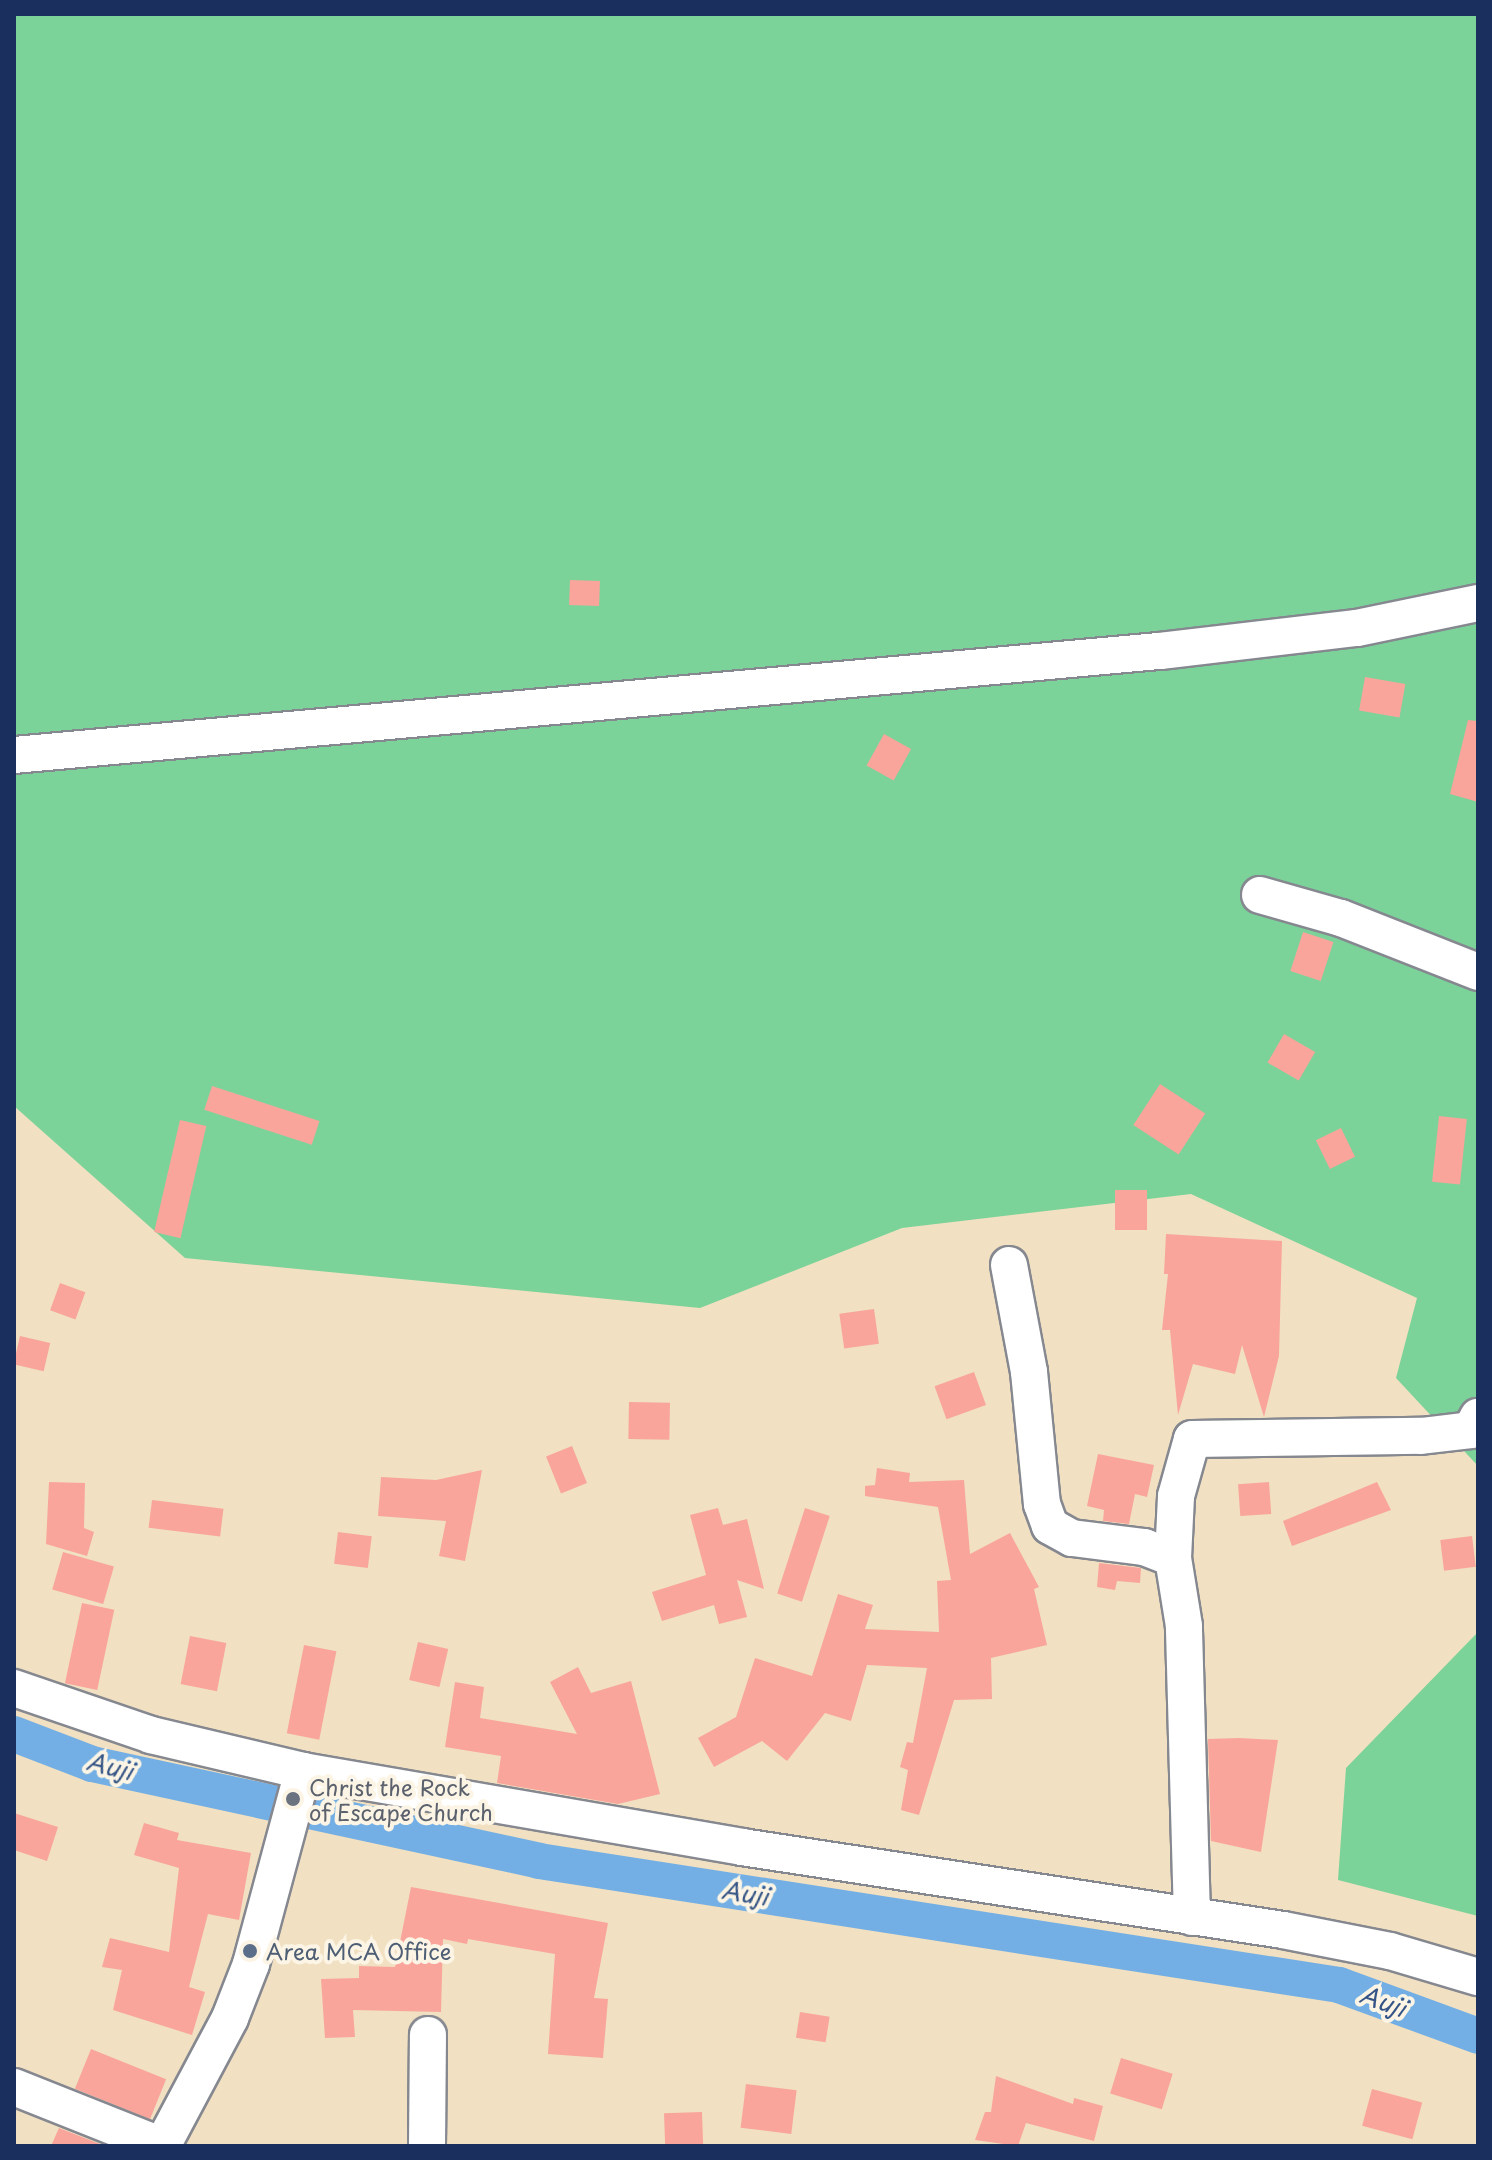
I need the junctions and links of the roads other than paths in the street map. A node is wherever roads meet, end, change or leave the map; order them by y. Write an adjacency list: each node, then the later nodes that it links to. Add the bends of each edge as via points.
1 (1478, 603): 2 (street, via 1357,628 1160,651)
2 (14, 755)
3 (1260, 895): 4 (street, via 1341,918)
4 (1478, 972)
5 (1009, 1265): 7 (street, via 1029,1372 1042,1504 1050,1526 1072,1538 1144,1547)
6 (1478, 1417): 7 (street, via 1471,1430 1421,1436 1192,1439 1176,1496)
7 (1173, 1558): 10 (street, via 1184,1626)
8 (14, 1688): 9 (street)
9 (300, 1779): 10 (street); 14 (street, via 251,1964 230,2018)
10 (1192, 1917): 11 (street, via 1390,1951)
11 (1478, 1977)
12 (428, 2035): 15 (street)
13 (14, 2087): 14 (street)
14 (162, 2146)
15 (427, 2146)

